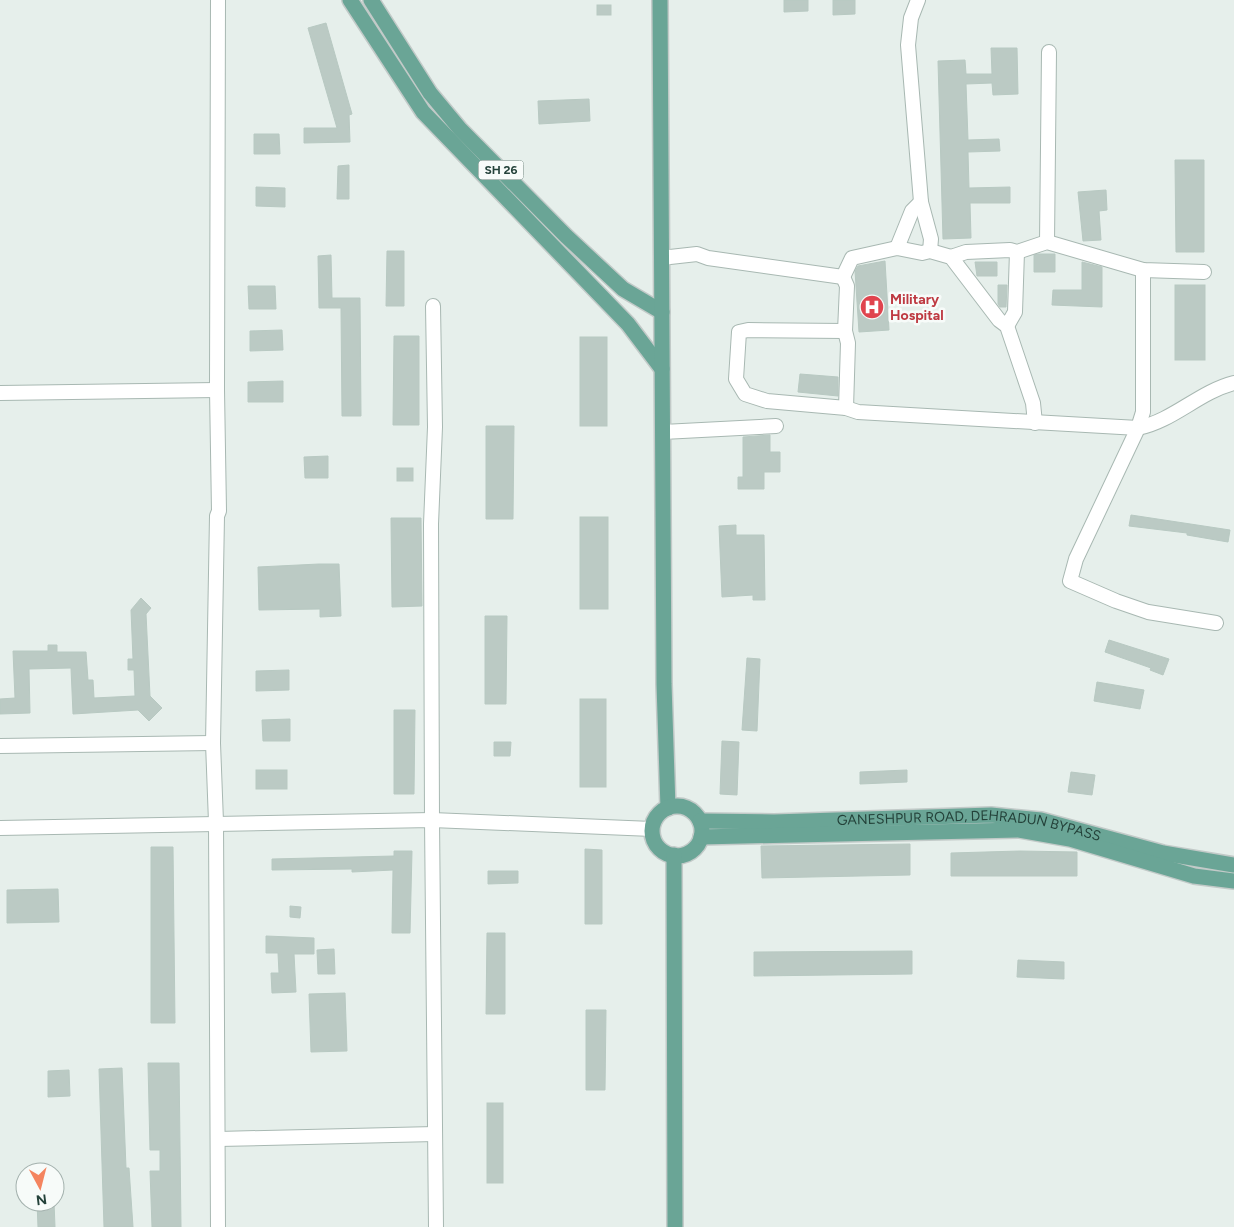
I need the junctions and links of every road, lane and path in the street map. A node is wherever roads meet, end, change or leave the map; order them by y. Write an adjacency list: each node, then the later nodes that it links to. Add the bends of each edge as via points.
1 (218, 0): 23 (street)
2 (350, 0): 21 (main road, via 423,112 628,324)
3 (370, 0): 18 (main road, SH 26, via 430,92 460,129 623,289)
4 (660, 0): 13 (main road)
5 (918, 0): 7 (street, via 910,18 908,45)
6 (1049, 52): 8 (street)
7 (921, 202): 9 (street, via 912,211); 10 (street, via 931,239)
8 (1047, 242): 11 (street); 14 (street)
9 (897, 248): 10 (street, via 922,253); 16 (street, via 852,258)
10 (930, 251): 12 (street)
11 (1017, 252): 12 (street, via 966,252); 19 (street, via 1015,312)
12 (951, 257): 19 (street)
13 (661, 258): 16 (street, via 697,254); 18 (main road)
14 (1143, 270): 15 (street); 28 (street, via 1143,412)
15 (1204, 272)
16 (843, 278): 20 (street, via 847,286)
17 (433, 306): 34 (street)
18 (662, 312): 21 (main road)
19 (1007, 326): 26 (street, via 1033,403)
20 (845, 331): 25 (street, via 848,343); 25 (street, via 739,332 736,379 745,394 767,401)
21 (662, 369): 29 (main road)
22 (1234, 383): 28 (street, via 1219,387 1153,425)
23 (217, 390): 24 (street); 31 (street, via 219,511)
24 (0, 393)
25 (846, 408): 26 (street, via 858,412)
26 (1035, 423): 28 (street)
27 (776, 426): 29 (street)
28 (1138, 428): 30 (street, via 1076,559 1070,581 1148,612)
29 (663, 432): 33 (main road)
30 (1216, 623)
31 (213, 743): 32 (street); 36 (street)
32 (0, 746)
33 (668, 808): 35 (main road, via 682,806); 38 (main road, via 658,814)
34 (432, 820): 36 (street); 38 (street); 43 (street)
35 (700, 821): 39 (main road); 41 (main road, GANESHPUR ROAD, DEHRADUN BYPASS, via 774,822 991,815 1041,820 1163,853)
36 (216, 822): 37 (street); 44 (street)
37 (0, 828)
38 (652, 829): 40 (main road, via 656,845)
39 (701, 837): 40 (main road, via 693,850); 42 (main road, via 1018,830 1070,839 1194,876)
40 (674, 855): 47 (main road)
41 (1234, 865)
42 (1234, 881)
43 (435, 1134): 44 (street); 46 (street)
44 (218, 1138): 45 (street)
45 (218, 1227)
46 (436, 1227)
47 (676, 1227)

